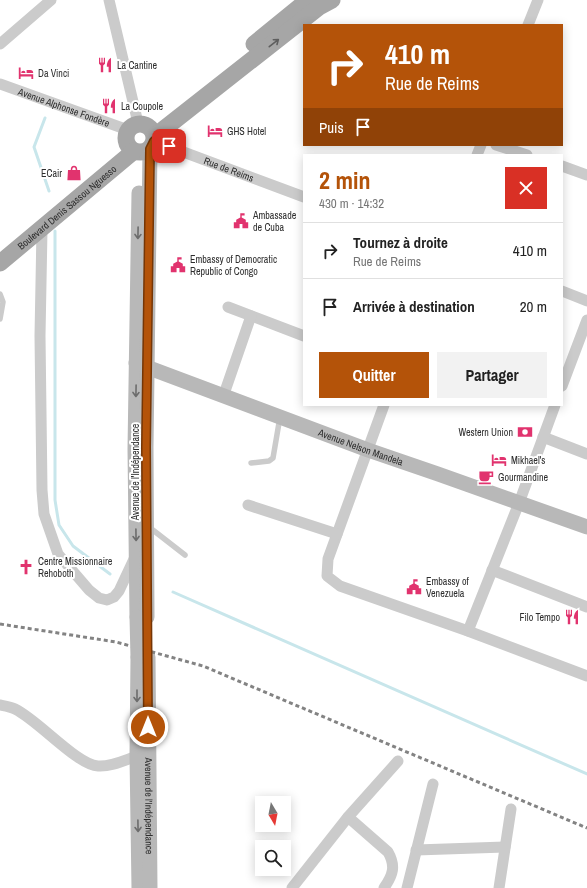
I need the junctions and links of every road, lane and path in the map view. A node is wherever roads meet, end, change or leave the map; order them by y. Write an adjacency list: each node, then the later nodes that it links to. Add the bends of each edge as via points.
1 (51, 0): 7 (street)
2 (109, 0): 9 (street)
3 (308, 0): 9 (main road)
4 (332, 0): 9 (main road, one-way to 4, via 319,7)
5 (538, 0): 6 (street)
6 (528, 24)
7 (0, 44)
8 (0, 84): 9 (street, Avenue Alphonse Fondère)
9 (142, 139): 14 (street, Rue de Reims); 15 (main road, Boulevard Denis Sassou Nguesso); 16 (main road, Boulevard Denis Sassou Nguesso); 26 (main road, Avenue de l'Indépendance)
10 (499, 146): 11 (street)
11 (524, 154)
12 (563, 166): 13 (street)
13 (587, 175)
14 (303, 197)
15 (42, 229): 17 (main road, Boulevard Denis Sassou Nguesso); 41 (street, via 40,336 44,514 58,554 99,598 107,600 114,597)
16 (0, 249)
17 (0, 263)
18 (563, 291): 20 (street)
19 (0, 294): 23 (lane, via 3,302)
20 (587, 301)
21 (228, 306): 22 (street)
22 (251, 316): 25 (street); 28 (street)
23 (0, 319)
24 (587, 320): 27 (street)
25 (303, 336)
26 (142, 365): 28 (main road, Avenue Nelson Mandela); 38 (main road, Avenue de l'Indépendance); 41 (main road, Avenue de l'Indépendance, one-way to 41, via 135,449)
27 (563, 383)
28 (223, 397): 31 (main road, Avenue Nelson Mandela)
29 (384, 406): 33 (street)
30 (555, 406): 32 (street)
31 (280, 417): 33 (main road, Avenue Nelson Mandela); 35 (lane, via 273,458)
32 (543, 436): 34 (street); 36 (street)
33 (368, 450): 36 (main road, Avenue Nelson Mandela); 40 (street)
34 (587, 454)
35 (251, 463)
36 (519, 503): 39 (main road, Avenue Nelson Mandela); 43 (street)
37 (248, 505): 40 (street)
38 (147, 525): 42 (lane); 45 (main road, Avenue de l'Indépendance)
39 (587, 527)
40 (337, 534): 46 (street, via 328,559 326,576 340,586)
41 (136, 555): 45 (main road, Avenue de l'Indépendance)
42 (185, 555)
43 (492, 570): 44 (street); 46 (street)
44 (587, 607)
45 (142, 617): 47 (main road, Avenue de l'Indépendance, bridge)
46 (468, 631): 48 (street)
47 (143, 657): 50 (main road, Avenue de l'Indépendance, one-way to 50); 58 (main road, Avenue de l'Indépendance)
48 (587, 676)
49 (0, 705): 50 (street, via 14,708 29,717 85,762 98,766 109,765)
50 (137, 756): 57 (main road, Avenue de l'Indépendance, one-way to 57)
51 (398, 761): 54 (street)
52 (432, 784): 56 (street)
53 (511, 809): 55 (street)
54 (348, 817): 59 (street); 60 (street, via 388,852 393,871)
55 (505, 847): 56 (street); 62 (street)
56 (416, 850): 61 (street)
57 (140, 888)
58 (150, 888)
59 (292, 888)
60 (384, 888)
61 (407, 888)
62 (498, 888)

